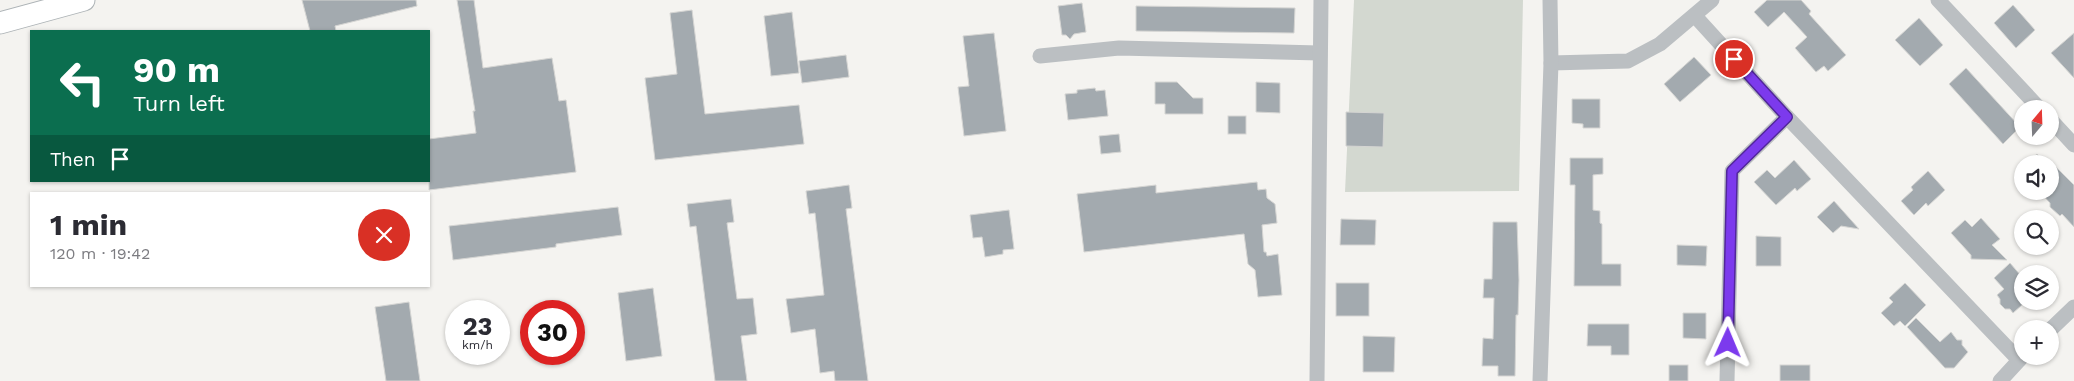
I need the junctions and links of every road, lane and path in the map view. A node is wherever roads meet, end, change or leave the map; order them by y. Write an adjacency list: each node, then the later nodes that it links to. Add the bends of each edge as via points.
1 (84, 0): 7 (main road)
2 (1321, 0): 8 (street)
3 (1550, 0): 10 (street)
4 (1712, 0): 6 (street)
5 (1938, 0): 11 (street)
6 (1695, 16): 10 (street, via 1660,44 1628,61); 12 (street)
7 (0, 23)
8 (1319, 53): 9 (street, via 1119,48); 19 (street)
9 (1040, 56)
10 (1551, 63): 20 (street)
11 (2032, 100)
12 (1787, 117): 17 (street); 21 (street, via 1732,171)
13 (2059, 129): 14 (street)
14 (2074, 145)
15 (2074, 306): 16 (street)
16 (2059, 321)
17 (2014, 351)
18 (2015, 365): 22 (street)
19 (1316, 381)
20 (1540, 381)
21 (1727, 381)
22 (2000, 381)

